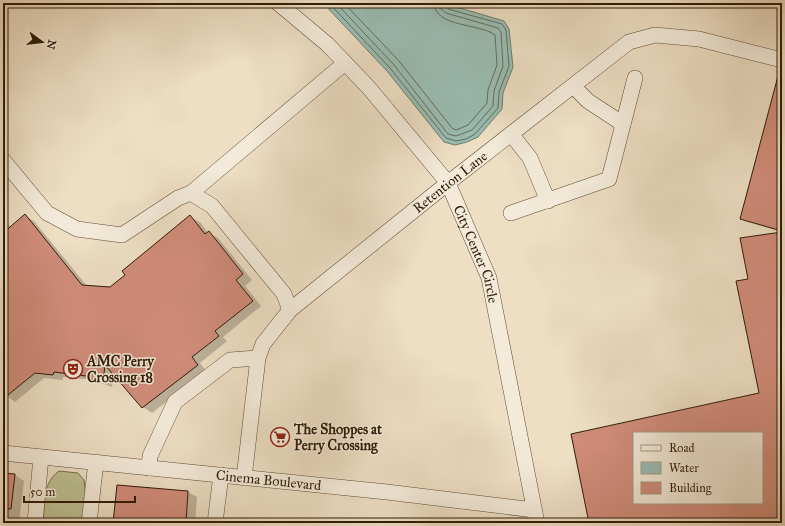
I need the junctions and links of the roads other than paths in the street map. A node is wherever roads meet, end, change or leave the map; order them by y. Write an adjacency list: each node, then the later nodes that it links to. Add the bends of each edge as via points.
1 (278, 3): 3 (street, City Center Circle, via 327,44)
2 (782, 60): 5 (street, Retention Lane, via 699,39 655,35 629,42)
3 (345, 63): 9 (street, City Center Circle); 10 (street)
4 (635, 78): 6 (street)
5 (573, 86): 6 (street, via 588,101); 7 (street, Retention Lane)
6 (623, 124): 11 (street, via 609,179)
7 (511, 134): 9 (street, Retention Lane); 11 (street, via 530,158)
8 (3, 160): 10 (street, via 47,214 77,229 122,235)
9 (448, 183): 13 (street, Retention Lane); 21 (street, City Center Circle, via 489,278)
10 (191, 192): 13 (street, via 212,206 284,294)
11 (548, 200): 12 (street)
12 (511, 213)
13 (290, 310): 14 (street, Retention Lane, via 263,344)
14 (258, 358): 18 (street, via 230,360 176,402 150,456); 20 (street, Retention Lane)
15 (3, 453): 16 (street, Cinema Boulevard)
16 (41, 457): 17 (street, Cinema Boulevard); 22 (street)
17 (96, 462): 18 (street, Cinema Boulevard); 23 (street)
18 (149, 468): 19 (street, Cinema Boulevard)
19 (221, 475): 20 (street, Cinema Boulevard); 24 (street)
20 (244, 478): 21 (street, Cinema Boulevard, via 426,496)
21 (536, 516)
22 (35, 523)
23 (89, 523)
24 (215, 523)

